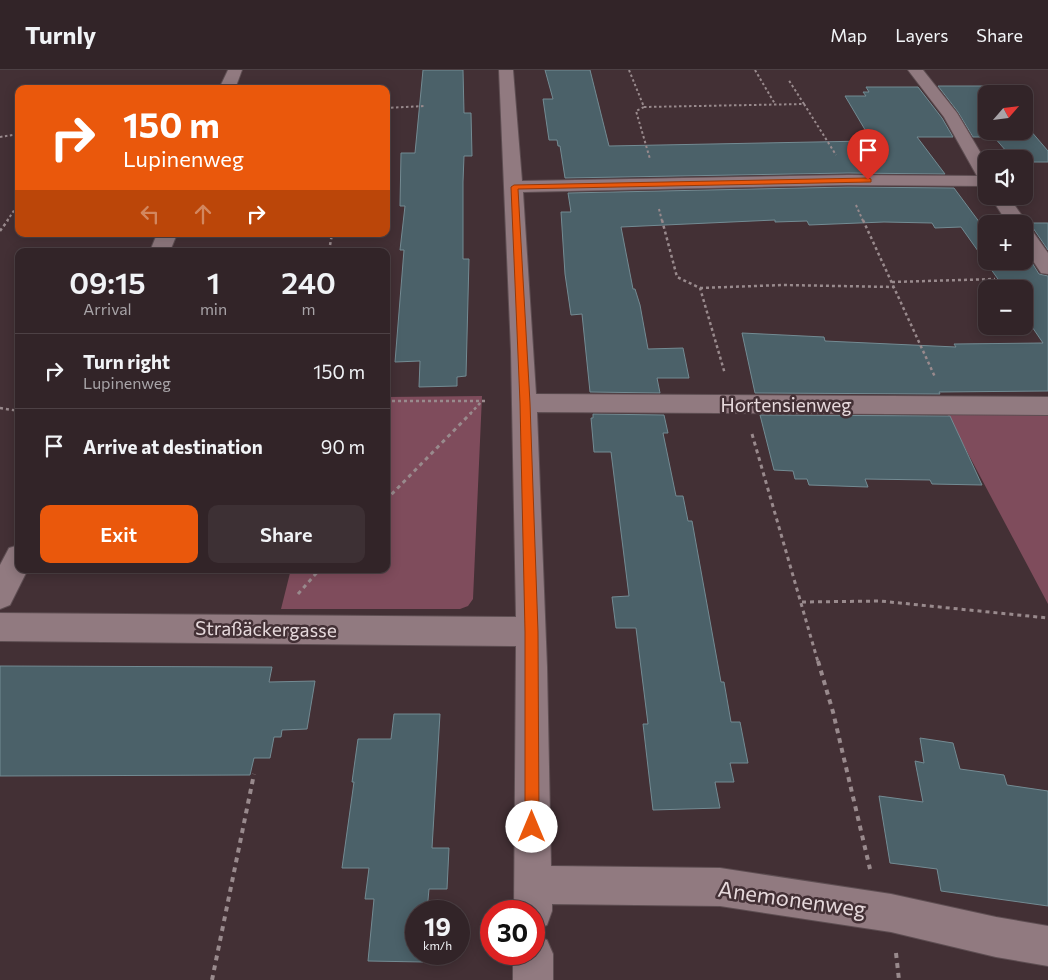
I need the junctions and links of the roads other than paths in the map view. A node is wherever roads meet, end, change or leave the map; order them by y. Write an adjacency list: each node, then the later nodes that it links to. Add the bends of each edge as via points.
1 (235, 70): 4 (street)
2 (506, 70): 7 (street)
3 (915, 70): 5 (street, via 951,116)
4 (229, 85)
5 (978, 162)
6 (978, 181): 7 (street, via 848,180)
7 (514, 187): 10 (street)
8 (1033, 246): 9 (street)
9 (1048, 268)
10 (525, 403): 11 (street, Hortensienweg); 15 (street)
11 (1048, 406)
12 (15, 565): 13 (street)
13 (0, 595)
14 (0, 627): 15 (street, Straßäckergasse)
15 (531, 632): 16 (street)
16 (532, 898): 17 (street, Anemonenweg, via 720,887 891,913)
17 (1048, 946)
18 (533, 965): 19 (street)
19 (533, 980)

